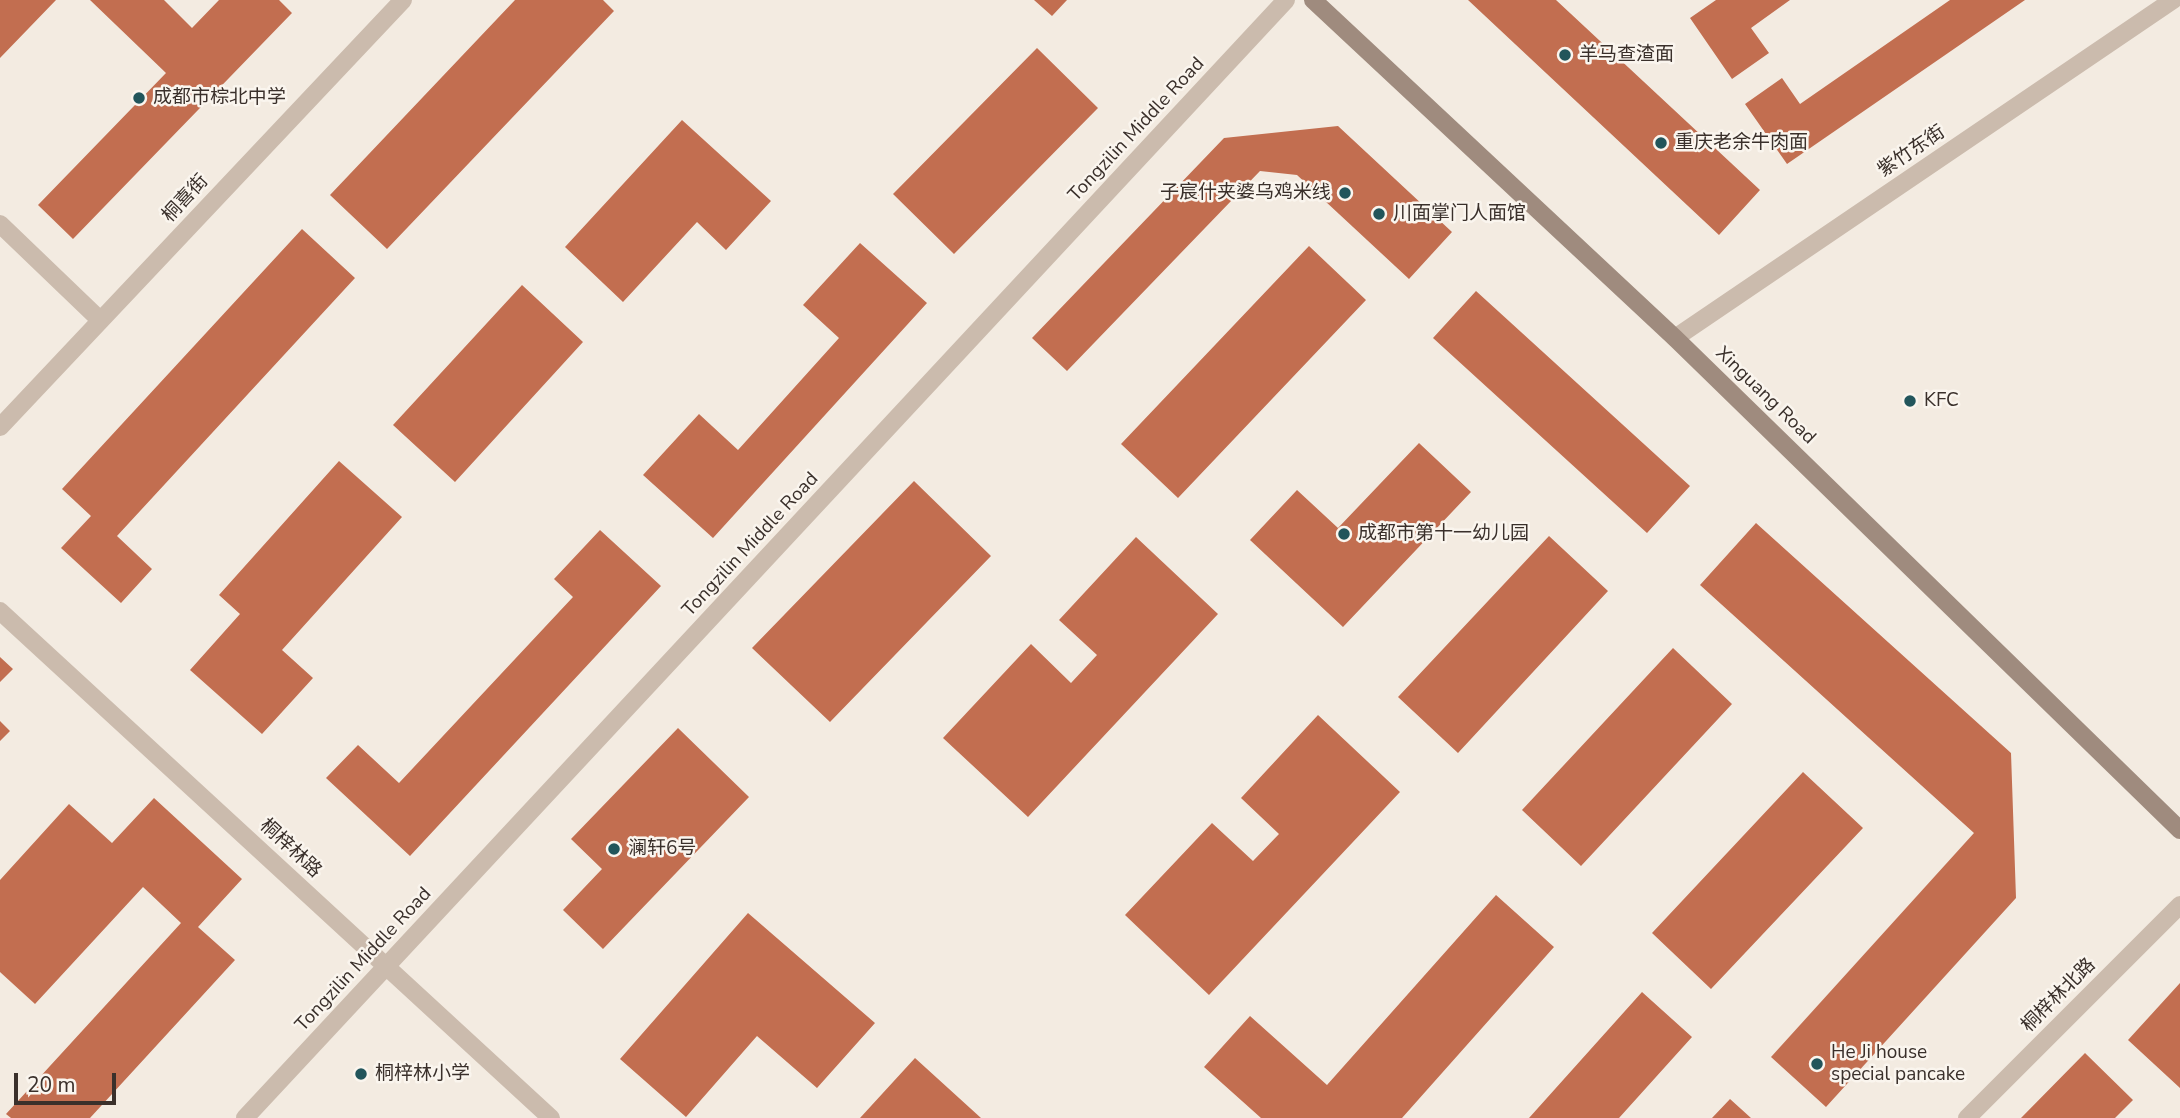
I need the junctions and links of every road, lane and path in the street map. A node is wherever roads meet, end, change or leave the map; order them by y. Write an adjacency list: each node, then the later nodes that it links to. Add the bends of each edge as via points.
1 (403, 0): 6 (street, 桐喜街)
2 (1286, 0): 12 (street, Tongzilin Middle Road)
3 (1313, 0): 7 (main road, Xinguang Road)
4 (2173, 0): 7 (street, 紫竹东街)
5 (0, 224): 6 (street)
6 (100, 320): 8 (street, 桐喜街)
7 (1675, 338): 10 (main road, Xinguang Road)
8 (0, 427)
9 (0, 611): 12 (street, 桐梓林路)
10 (2180, 830)
11 (2180, 905): 15 (street, 桐梓林北路)
12 (387, 967): 13 (street, Tongzilin Middle Road); 14 (street, 桐梓林路)
13 (245, 1118)
14 (551, 1118)
15 (1967, 1118)

